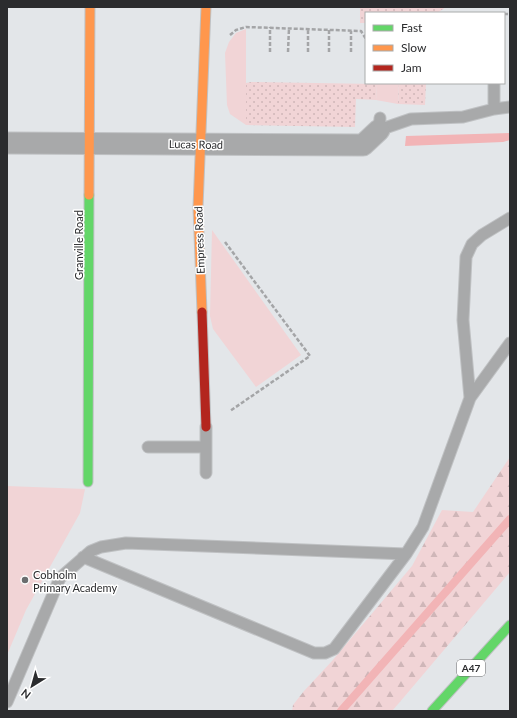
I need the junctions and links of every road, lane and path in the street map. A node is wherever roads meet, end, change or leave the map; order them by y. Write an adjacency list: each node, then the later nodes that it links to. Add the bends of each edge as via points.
1 (90, 7): 20 (main road, Granville Road)
2 (206, 7): 21 (main road, Empress Road)
3 (270, 28): 4 (path); 8 (path, via 246,27 236,30); 10 (path)
4 (289, 28): 5 (path); 11 (path)
5 (308, 30): 6 (path); 12 (path)
6 (329, 30): 7 (path); 13 (path)
7 (351, 31): 9 (path, via 361,31); 14 (path)
8 (228, 37)
9 (365, 37)
10 (270, 52)
11 (288, 52)
12 (308, 52)
13 (329, 52)
14 (351, 52)
15 (494, 84): 17 (lane)
16 (510, 107): 17 (lane)
17 (494, 109): 18 (lane, via 463,117 411,119)
18 (380, 124): 21 (street, Lucas Road, via 363,145)
19 (7, 143): 20 (street, Lucas Road)
20 (89, 143): 21 (street, Lucas Road); 30 (main road, Granville Road)
21 (200, 144): 26 (main road, Empress Road, via 198,207)
22 (510, 218): 25 (lane, via 482,235 472,244 466,257 463,320)
23 (221, 238): 26 (path, via 310,356)
24 (510, 343): 25 (lane)
25 (470, 398): 31 (lane, via 423,527)
26 (206, 427): 28 (lane, Empress Road)
27 (148, 446): 28 (lane)
28 (205, 447): 29 (lane, Empress Road)
29 (206, 473)
30 (88, 482)
31 (406, 554): 32 (lane, via 126,543 101,547); 32 (lane, via 334,649 325,653 314,653)
32 (83, 557): 34 (lane, via 60,578)
33 (510, 625): 35 (main road, A47)
34 (7, 702)
35 (432, 711)

